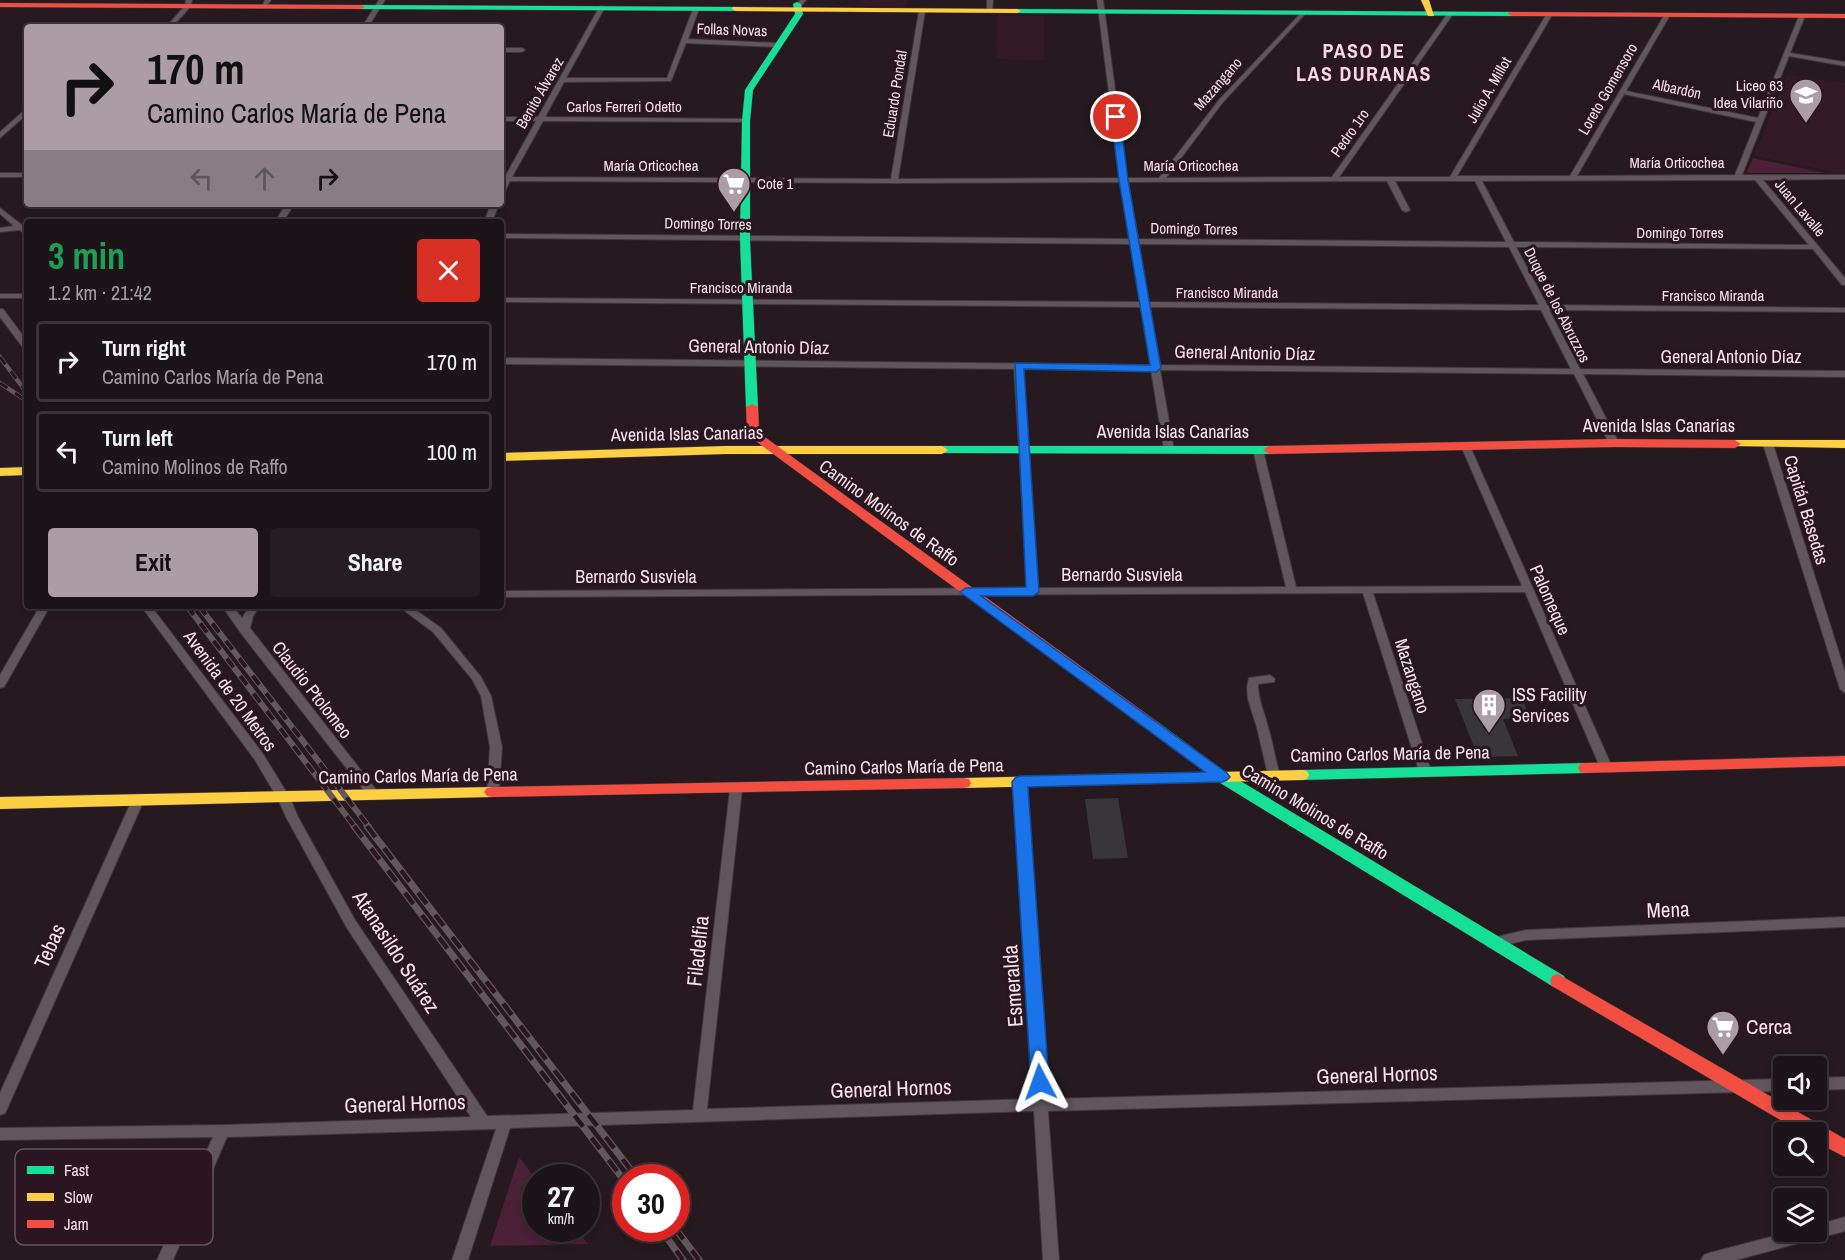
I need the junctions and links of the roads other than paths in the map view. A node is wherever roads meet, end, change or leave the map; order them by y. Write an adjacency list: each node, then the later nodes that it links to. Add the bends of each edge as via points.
1 (1425, 0): 15 (street)
2 (1562, 0): 18 (street)
3 (189, 3): 4 (street); 8 (street); 22 (street)
4 (266, 3): 5 (street)
5 (380, 3): 6 (street); 23 (street)
6 (519, 3): 11 (street)
7 (798, 4): 12 (street); 13 (street); 25 (street, Camino Molinos de Raffo)
8 (1, 5)
9 (990, 6): 10 (street); 13 (street)
10 (1101, 6): 14 (street); 49 (street)
11 (602, 7): 12 (street); 30 (street, Benito Álvarez)
12 (696, 9): 24 (street)
13 (922, 11): 52 (street, Eduardo Pondal)
14 (1303, 13): 15 (street); 50 (street, Mazangano, via 1221,101)
15 (1431, 14): 16 (street)
16 (1450, 14): 17 (street); 48 (street, Pedro 1ro)
17 (1549, 15): 18 (street); 45 (street, Julio A. Millot)
18 (1570, 15): 19 (street)
19 (1667, 15): 20 (street); 31 (street, Loreto Gomensoro)
20 (1802, 16): 21 (street); 28 (street)
21 (1845, 16)
22 (172, 24)
23 (367, 24)
24 (685, 41): 25 (street, Follas Novas); 30 (street, via 669,80)
25 (777, 45): 35 (street, Camino Molinos de Raffo, via 749,90)
26 (504, 50): 27 (street)
27 (522, 50)
28 (1787, 54): 29 (street); 36 (street)
29 (1845, 64)
30 (563, 80): 34 (street, Benito Álvarez)
31 (1623, 92): 36 (street, Albardón); 41 (street, Loreto Gomensoro)
32 (24, 113): 37 (street)
33 (504, 119): 34 (street, Carlos Ferreri Odetto)
34 (541, 120): 35 (street, Carlos Ferreri Odetto); 47 (street, Benito Álvarez)
35 (746, 121): 51 (street, Camino Molinos de Raffo)
36 (1760, 121): 40 (street)
37 (0, 135)
38 (0, 175): 39 (street)
39 (24, 175)
40 (1738, 176): 41 (street, María Orticochea); 42 (street, María Orticochea)
41 (1573, 177): 46 (street, María Orticochea)
42 (1757, 177): 43 (street, María Orticochea); 62 (street, Juan Lavalle)
43 (1845, 177)
44 (1390, 178): 45 (street, María Orticochea); 48 (street, María Orticochea); 54 (street)
45 (1454, 178): 46 (street, María Orticochea)
46 (1477, 178): 61 (street, Duque de los Abruzzos)
47 (504, 179): 51 (street, María Orticochea)
48 (1334, 179): 50 (street, María Orticochea)
49 (1124, 180): 50 (street, María Orticochea); 52 (street, María Orticochea); 60 (street)
50 (1161, 180)
51 (745, 181): 52 (street, María Orticochea); 59 (street, Camino Molinos de Raffo)
52 (894, 181)
53 (0, 210): 56 (street)
54 (1406, 210)
55 (0, 230): 57 (street)
56 (24, 231)
57 (24, 232)
58 (504, 236): 59 (street, Domingo Torres)
59 (745, 238): 60 (street, Domingo Torres); 67 (street, Camino Molinos de Raffo)
60 (1135, 242): 61 (street, Domingo Torres); 68 (street)
61 (1512, 246): 62 (street, Domingo Torres); 69 (street, Duque de los Abruzzos)
62 (1815, 248): 63 (street, Juan Lavalle)
63 (1845, 284)
64 (0, 296): 65 (street)
65 (24, 296)
66 (504, 300): 67 (street, Francisco Miranda)
67 (747, 301): 68 (street, Francisco Miranda); 74 (street, Camino Molinos de Raffo)
68 (1146, 307): 69 (street, Francisco Miranda); 76 (street)
69 (1544, 308): 70 (street, Francisco Miranda); 77 (street, Duque de los Abruzzos)
70 (1845, 310)
71 (0, 311): 72 (street)
72 (24, 343)
73 (504, 361): 74 (street, General Antonio Díaz)
74 (749, 364): 75 (street, General Antonio Díaz); 83 (street, Camino Molinos de Raffo, via 753,428)
75 (1018, 366): 76 (street, General Antonio Díaz); 84 (street)
76 (1156, 368): 77 (street, General Antonio Díaz); 85 (street)
77 (1577, 372): 78 (street, General Antonio Díaz); 79 (street, Duque de los Abruzzos)
78 (1845, 374)
79 (1614, 443): 80 (street, Avenida Islas Canarias); 82 (street, Avenida Islas Canarias)
80 (1768, 444): 81 (street, Avenida Islas Canarias); 104 (street, Capitán Basedas)
81 (1845, 444)
82 (1466, 446): 86 (street, Avenida Islas Canarias); 90 (street, Palomeque)
83 (772, 450): 84 (street, Avenida Islas Canarias); 87 (street, Avenida Islas Canarias); 93 (street, Camino Molinos de Raffo)
84 (1024, 450): 85 (street, Avenida Islas Canarias); 94 (street)
85 (1169, 450): 86 (street, Avenida Islas Canarias)
86 (1258, 450): 91 (street)
87 (504, 457)
88 (24, 471): 89 (street)
89 (0, 472)
90 (1527, 589): 92 (street, Bernardo Susviela); 106 (street, Palomeque)
91 (1292, 590): 92 (street, Bernardo Susviela); 94 (street, Bernardo Susviela)
92 (1367, 590): 107 (street, Mazangano)
93 (966, 592): 94 (street, Bernardo Susviela); 95 (street, Bernardo Susviela); 109 (street, Camino Molinos de Raffo)
94 (1033, 592)
95 (504, 594)
96 (43, 609): 103 (street)
97 (148, 609): 114 (street, Avenida de 20 Metros, via 259,757)
98 (228, 609): 101 (street, Claudio Ptolomeo)
99 (253, 609): 101 (street)
100 (407, 609): 112 (street, via 437,630 476,677 486,696 496,747)
101 (244, 630): 113 (street, Claudio Ptolomeo)
102 (1270, 679): 108 (street, via 1253,681 1252,685)
103 (0, 684)
104 (1845, 690)
105 (1845, 760): 106 (street, Camino Carlos María de Pena)
106 (1606, 767): 107 (street, Camino Carlos María de Pena)
107 (1425, 771): 108 (street, Camino Carlos María de Pena)
108 (1274, 775): 109 (street, Camino Carlos María de Pena)
109 (1222, 777): 110 (street, Camino Carlos María de Pena); 118 (street, Camino Molinos de Raffo)
110 (1020, 782): 111 (street, Camino Carlos María de Pena); 123 (street, Esmeralda)
111 (736, 789): 112 (street, Camino Carlos María de Pena); 125 (street, Filadelfia)
112 (493, 793): 113 (street, Camino Carlos María de Pena)
113 (373, 794): 114 (street, Camino Carlos María de Pena)
114 (284, 798): 115 (street, Camino Carlos María de Pena); 127 (street, Atanasildo Suárez, via 351,924)
115 (138, 800): 116 (street, Camino Carlos María de Pena); 124 (street, Tebas)
116 (0, 803)
117 (1845, 922): 118 (street, Mena, via 1526,935)
118 (1493, 943): 122 (street, Camino Molinos de Raffo)
119 (1845, 1083): 120 (street)
120 (1827, 1084)
121 (1773, 1085): 122 (street, General Hornos)
122 (1739, 1087): 123 (street, General Hornos); 130 (street, Camino Molinos de Raffo)
123 (1042, 1105): 125 (street, General Hornos); 136 (street, Esmeralda)
124 (0, 1109)
125 (699, 1117): 126 (street, General Hornos)
126 (505, 1122): 127 (street, General Hornos); 135 (street)
127 (483, 1123): 128 (street, General Hornos)
128 (223, 1131): 129 (street, General Hornos); 131 (street)
129 (0, 1134)
130 (1845, 1149)
131 (213, 1153)
132 (1845, 1224): 137 (street)
133 (172, 1245): 134 (street)
134 (165, 1260)
135 (460, 1260)
136 (1051, 1260)
137 (1709, 1260)

